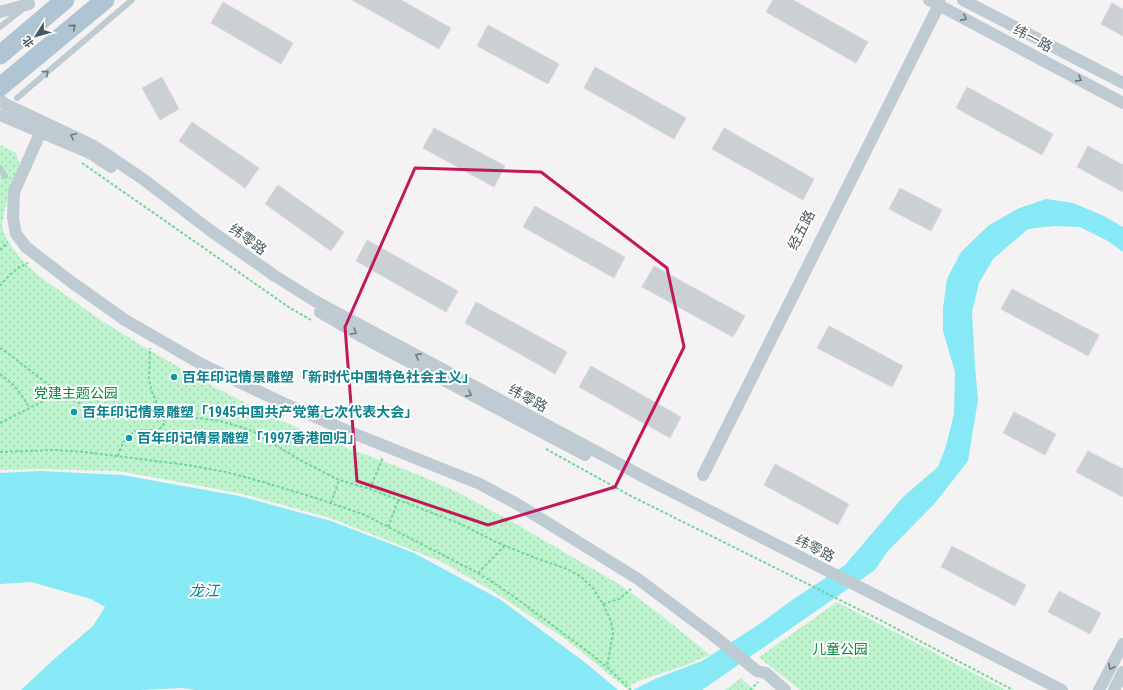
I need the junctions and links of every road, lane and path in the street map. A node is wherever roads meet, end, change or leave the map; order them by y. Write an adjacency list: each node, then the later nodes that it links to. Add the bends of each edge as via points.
1 (65, 0): 9 (main road)
2 (105, 0): 11 (main road, one-way to 2)
3 (132, 0): 12 (lane, one-way to 3)
4 (964, 0): 10 (street, 纬一路)
5 (934, 1): 14 (street, 纬一路, one-way to 14); 31 (street, 经五路)
6 (31, 2): 7 (street); 8 (lane)
7 (0, 12)
8 (0, 27)
9 (0, 55)
10 (1123, 83)
11 (0, 87)
12 (17, 98)
13 (0, 100): 47 (street, 纬零路, one-way to 13, via 654,483 315,301 275,276 94,146)
14 (1123, 103)
15 (0, 115): 46 (street, 纬零路, one-way to 46, via 90,153 138,183 271,281 364,338 651,490)
16 (38, 138): 19 (street, via 14,192 13,218 16,234 26,247)
17 (0, 168): 18 (lane)
18 (5, 176)
19 (40, 258): 20 (path, via 20,266); 21 (street, via 119,316)
20 (0, 286)
21 (150, 335): 26 (path, via 150,380); 28 (street, via 204,365 283,403)
22 (0, 348): 24 (path)
23 (0, 374): 25 (path, via 16,388)
24 (59, 393): 25 (path); 26 (path, via 108,413)
25 (29, 408): 27 (path)
26 (161, 414): 30 (path, via 165,422 163,427 158,430 136,432 120,446); 32 (path, via 220,421 254,432)
27 (0, 423)
28 (387, 446): 33 (path); 39 (street, via 480,484 517,504)
29 (0, 452): 30 (path, via 54,450)
30 (118, 456): 35 (path, via 226,472)
31 (700, 474)
32 (339, 480): 33 (path); 35 (path)
33 (370, 489): 34 (path)
34 (398, 501): 36 (path); 37 (path, via 461,524)
35 (331, 503): 36 (path)
36 (388, 527): 38 (path)
37 (505, 545): 38 (path); 40 (path, via 580,576 593,588)
38 (478, 573): 42 (path, via 524,604)
39 (638, 580): 40 (path, via 619,599); 45 (street, via 757,671 766,673)
40 (603, 604): 42 (path, via 611,621 613,633)
41 (1123, 644): 48 (street, one-way to 48)
42 (607, 667): 44 (path)
43 (1123, 672): 49 (street)
44 (631, 690)
45 (785, 690)
46 (1043, 690)
47 (1062, 690)
48 (1099, 690)
49 (1114, 690)

